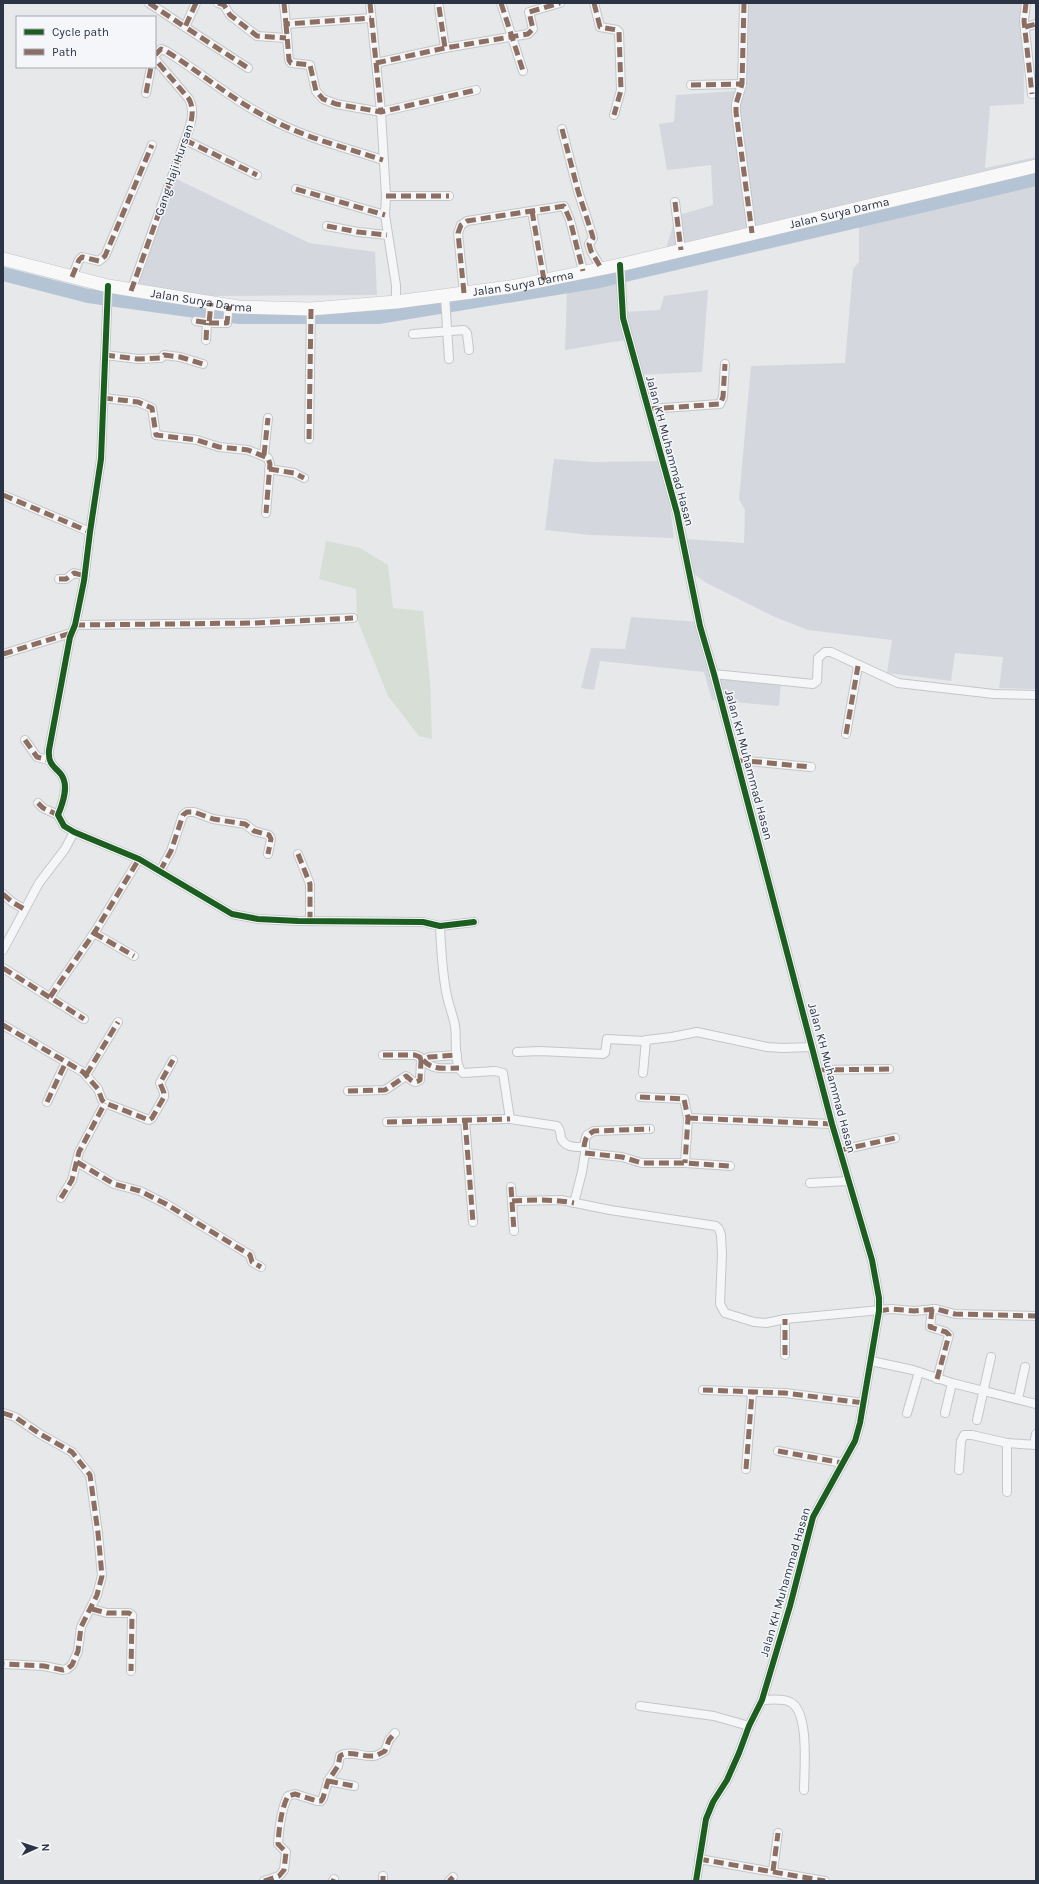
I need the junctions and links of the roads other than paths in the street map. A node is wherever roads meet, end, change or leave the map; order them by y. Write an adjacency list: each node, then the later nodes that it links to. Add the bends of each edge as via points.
1 (149, 3): 15 (street)
2 (196, 3): 15 (street)
3 (218, 3): 18 (street, via 224,5 230,16 257,36)
4 (284, 3): 13 (street)
5 (370, 3): 12 (street)
6 (501, 3): 17 (street)
7 (560, 3): 17 (street, via 529,12 533,29 531,33)
8 (594, 3): 32 (street, via 600,27 619,32 621,90)
9 (744, 3): 26 (street)
10 (1026, 3): 16 (street)
11 (438, 7): 19 (street)
12 (371, 18): 13 (street); 22 (street)
13 (286, 24): 18 (street)
14 (1036, 24): 16 (street)
15 (185, 27): 24 (street)
16 (1025, 27): 30 (street)
17 (512, 37): 19 (street); 25 (street)
18 (286, 38): 31 (street, via 291,63 312,66 314,86 319,96 336,104)
19 (445, 48): 22 (street)
20 (156, 54): 36 (street, via 161,49 166,51 226,93 276,122 320,140)
21 (156, 60): 34 (street, Gang Haji Hursan, via 191,103 191,121)
22 (376, 63): 31 (street)
23 (151, 68): 29 (street)
24 (248, 68)
25 (523, 71)
26 (742, 84): 27 (street); 46 (street, via 736,112)
27 (691, 85)
28 (476, 90): 31 (street)
29 (146, 93)
30 (1032, 94)
31 (381, 112): 36 (street)
32 (614, 115)
33 (562, 129): 51 (street, via 593,238 589,244 590,248)
34 (186, 140): 38 (street); 56 (street, Gang Haji Hursan)
35 (152, 145): 53 (street, via 105,256 99,261 82,257)
36 (383, 160): 40 (street)
37 (1036, 166): 46 (main road, Jalan Surya Darma)
38 (257, 175)
39 (296, 189): 44 (street)
40 (386, 196): 41 (street); 44 (street)
41 (449, 196)
42 (675, 202): 48 (street)
43 (532, 211): 52 (street, via 561,205 566,208); 54 (street); 57 (street, via 461,225 458,233)
44 (385, 215): 47 (street)
45 (327, 226): 47 (street)
46 (752, 233): 48 (main road, Jalan Surya Darma)
47 (387, 235): 59 (street, via 396,285)
48 (681, 250): 50 (main road, Jalan Surya Darma)
49 (3, 259): 53 (main road, Jalan Surya Darma)
50 (620, 267): 51 (main road, Jalan Surya Darma); 74 (street, Jalan KH Muhammad Hasan, via 623,318)
51 (601, 268): 52 (main road, Jalan Surya Darma)
52 (582, 271): 54 (main road, Jalan Surya Darma)
53 (72, 277): 55 (main road, Jalan Surya Darma)
54 (544, 280): 57 (main road, Jalan Surya Darma)
55 (107, 290): 56 (main road, Jalan Surya Darma); 69 (street)
56 (131, 291): 60 (main road, Jalan Surya Darma)
57 (464, 294): 58 (main road, Jalan Surya Darma)
58 (445, 301): 59 (main road, Jalan Surya Darma); 65 (street)
59 (396, 302): 62 (main road, Jalan Surya Darma)
60 (211, 306): 61 (main road, Jalan Surya Darma); 64 (street)
61 (229, 308): 62 (main road, Jalan Surya Darma); 64 (street, via 227,323)
62 (311, 311): 76 (street)
63 (196, 321): 64 (street)
64 (208, 322): 67 (street)
65 (446, 332): 66 (street); 68 (street, via 466,331); 70 (street)
66 (413, 334)
67 (206, 340)
68 (469, 350)
69 (105, 355): 71 (street, via 138,359 171,355); 73 (street)
70 (449, 359)
71 (203, 364)
72 (725, 364): 74 (street, via 720,404)
73 (103, 398): 77 (street, via 138,402 152,408 156,435 197,440 213,446 248,450); 82 (street, via 101,459)
74 (649, 409): 89 (street, Jalan KH Muhammad Hasan, via 677,513 700,626)
75 (268, 418): 77 (street)
76 (309, 439)
77 (264, 455): 78 (street, via 268,458)
78 (270, 469): 79 (street, via 294,473); 81 (street)
79 (304, 478)
80 (3, 495): 82 (street)
81 (266, 513)
82 (90, 532): 83 (street)
83 (85, 576): 84 (street, via 74,573 66,579); 86 (street)
84 (59, 578)
85 (353, 618): 86 (street)
86 (73, 629): 87 (street); 93 (street, via 52,731)
87 (3, 654)
88 (858, 666): 89 (street, via 831,652 825,652 818,658 817,681 813,684); 90 (street, via 898,683 994,694); 91 (street)
89 (714, 674): 94 (street, Jalan KH Muhammad Hasan)
90 (1036, 695)
91 (846, 734)
92 (25, 740): 93 (street, via 37,757)
93 (49, 760): 97 (street, via 65,785)
94 (737, 760): 95 (street); 117 (street, Jalan KH Muhammad Hasan)
95 (811, 767)
96 (38, 803): 97 (street)
97 (58, 815): 98 (street, via 64,826)
98 (74, 832): 101 (street); 104 (street)
99 (268, 854): 102 (street, via 272,839 266,834 254,831 245,824 187,812)
100 (298, 854): 105 (street, via 310,884)
101 (139, 859): 102 (street); 108 (street)
102 (160, 871): 105 (street, via 232,914 258,919)
103 (3, 894): 104 (street)
104 (24, 910): 109 (street)
105 (310, 921): 107 (street, via 423,922)
106 (474, 922): 107 (street)
107 (440, 926): 120 (street, via 441,955 447,997 455,1026)
108 (94, 933): 110 (street); 112 (street)
109 (3, 950)
110 (134, 956)
111 (3, 968): 112 (street)
112 (50, 997): 113 (street)
113 (84, 1019)
114 (118, 1022): 128 (street)
115 (3, 1026): 123 (street)
116 (645, 1041): 117 (street, via 695,1031 768,1047); 118 (street, via 607,1039 603,1054); 127 (street)
117 (812, 1047): 126 (street, Jalan KH Muhammad Hasan)
118 (517, 1052)
119 (383, 1055): 122 (street, via 415,1055)
120 (457, 1055): 122 (street); 124 (street)
121 (173, 1060): 132 (street, via 160,1083 164,1097 150,1120)
122 (422, 1060): 124 (street, via 434,1068); 129 (street, via 421,1077 417,1082 412,1082 406,1076 385,1090)
123 (66, 1062): 128 (street); 131 (street)
124 (459, 1068): 134 (street, via 463,1073 503,1073)
125 (890, 1069): 126 (street)
126 (819, 1070): 137 (street, Jalan KH Muhammad Hasan)
127 (643, 1073)
128 (86, 1075): 132 (street, via 99,1090)
129 (348, 1091)
130 (640, 1097): 133 (street, via 684,1099)
131 (47, 1102)
132 (105, 1103): 142 (street, via 79,1152)
133 (688, 1118): 137 (street); 143 (street)
134 (510, 1119): 135 (street); 140 (street, via 557,1126 564,1143)
135 (465, 1120): 136 (street); 151 (street)
136 (387, 1122)
137 (832, 1124): 141 (street, Jalan KH Muhammad Hasan)
138 (650, 1129): 140 (street, via 594,1131 587,1135)
139 (895, 1138): 141 (street)
140 (585, 1150): 143 (street, via 642,1163); 150 (street)
141 (841, 1150): 145 (street, Jalan KH Muhammad Hasan)
142 (77, 1162): 148 (street, via 72,1180); 153 (street, via 114,1184 140,1191 166,1204 250,1255 251,1261)
143 (685, 1163): 144 (street)
144 (730, 1166)
145 (850, 1181): 146 (street); 155 (street, Jalan KH Muhammad Hasan, via 872,1260)
146 (810, 1183)
147 (511, 1187): 149 (street)
148 (61, 1198)
149 (512, 1201): 150 (street, via 539,1199); 152 (street)
150 (574, 1203): 157 (street, via 716,1226 721,1235 722,1310 729,1315 762,1323)
151 (473, 1222)
152 (514, 1230)
153 (261, 1267)
154 (932, 1309): 155 (street); 156 (street, via 955,1314); 163 (street, via 930,1327 949,1335)
155 (879, 1310): 157 (street); 160 (street, Jalan KH Muhammad Hasan)
156 (1036, 1316)
157 (785, 1319): 158 (street)
158 (785, 1355)
159 (991, 1357): 166 (street)
160 (871, 1361): 162 (street); 169 (street, Jalan KH Muhammad Hasan)
161 (1025, 1367): 168 (street)
162 (919, 1372): 163 (street); 171 (street)
163 (938, 1379): 164 (street)
164 (952, 1383): 166 (street); 173 (street)
165 (703, 1390): 167 (street)
166 (982, 1391): 168 (street); 174 (street)
167 (752, 1393): 169 (street, via 785,1393); 180 (street)
168 (1018, 1399): 170 (street)
169 (864, 1403): 179 (street, Jalan KH Muhammad Hasan, via 855,1441)
170 (1036, 1404)
171 (907, 1412)
172 (3, 1413): 183 (street, via 15,1417 72,1452 90,1475 102,1576)
173 (945, 1413)
174 (977, 1420)
175 (1036, 1434): 177 (street)
176 (1007, 1443): 177 (street); 181 (street, via 964,1435 961,1441); 182 (street)
177 (1035, 1445)
178 (778, 1451): 179 (street)
179 (844, 1463): 186 (street, Jalan KH Muhammad Hasan, via 813,1517)
180 (746, 1469)
181 (959, 1470)
182 (1007, 1492)
183 (92, 1609): 184 (street, via 81,1627 78,1650 72,1665 67,1669); 185 (street, via 107,1613 129,1613 132,1616)
184 (3, 1664)
185 (131, 1671)
186 (762, 1700): 188 (street, Jalan KH Muhammad Hasan); 192 (street, via 790,1702 798,1710 804,1735)
187 (640, 1706): 188 (street, via 714,1716)
188 (749, 1726): 194 (street, Jalan KH Muhammad Hasan, via 730,1773 712,1802 706,1819)
189 (395, 1733): 190 (street, via 385,1751 377,1755 342,1754 338,1766)
190 (328, 1780): 191 (street); 196 (street, via 321,1801 295,1794 288,1796 278,1844 286,1852 284,1870 275,1878)
191 (354, 1786)
192 (804, 1790)
193 (778, 1833): 195 (street)
194 (699, 1859): 195 (street); 197 (street, Jalan KH Muhammad Hasan)
195 (773, 1871): 198 (street)
196 (264, 1881)
197 (696, 1881)
198 (825, 1881)

